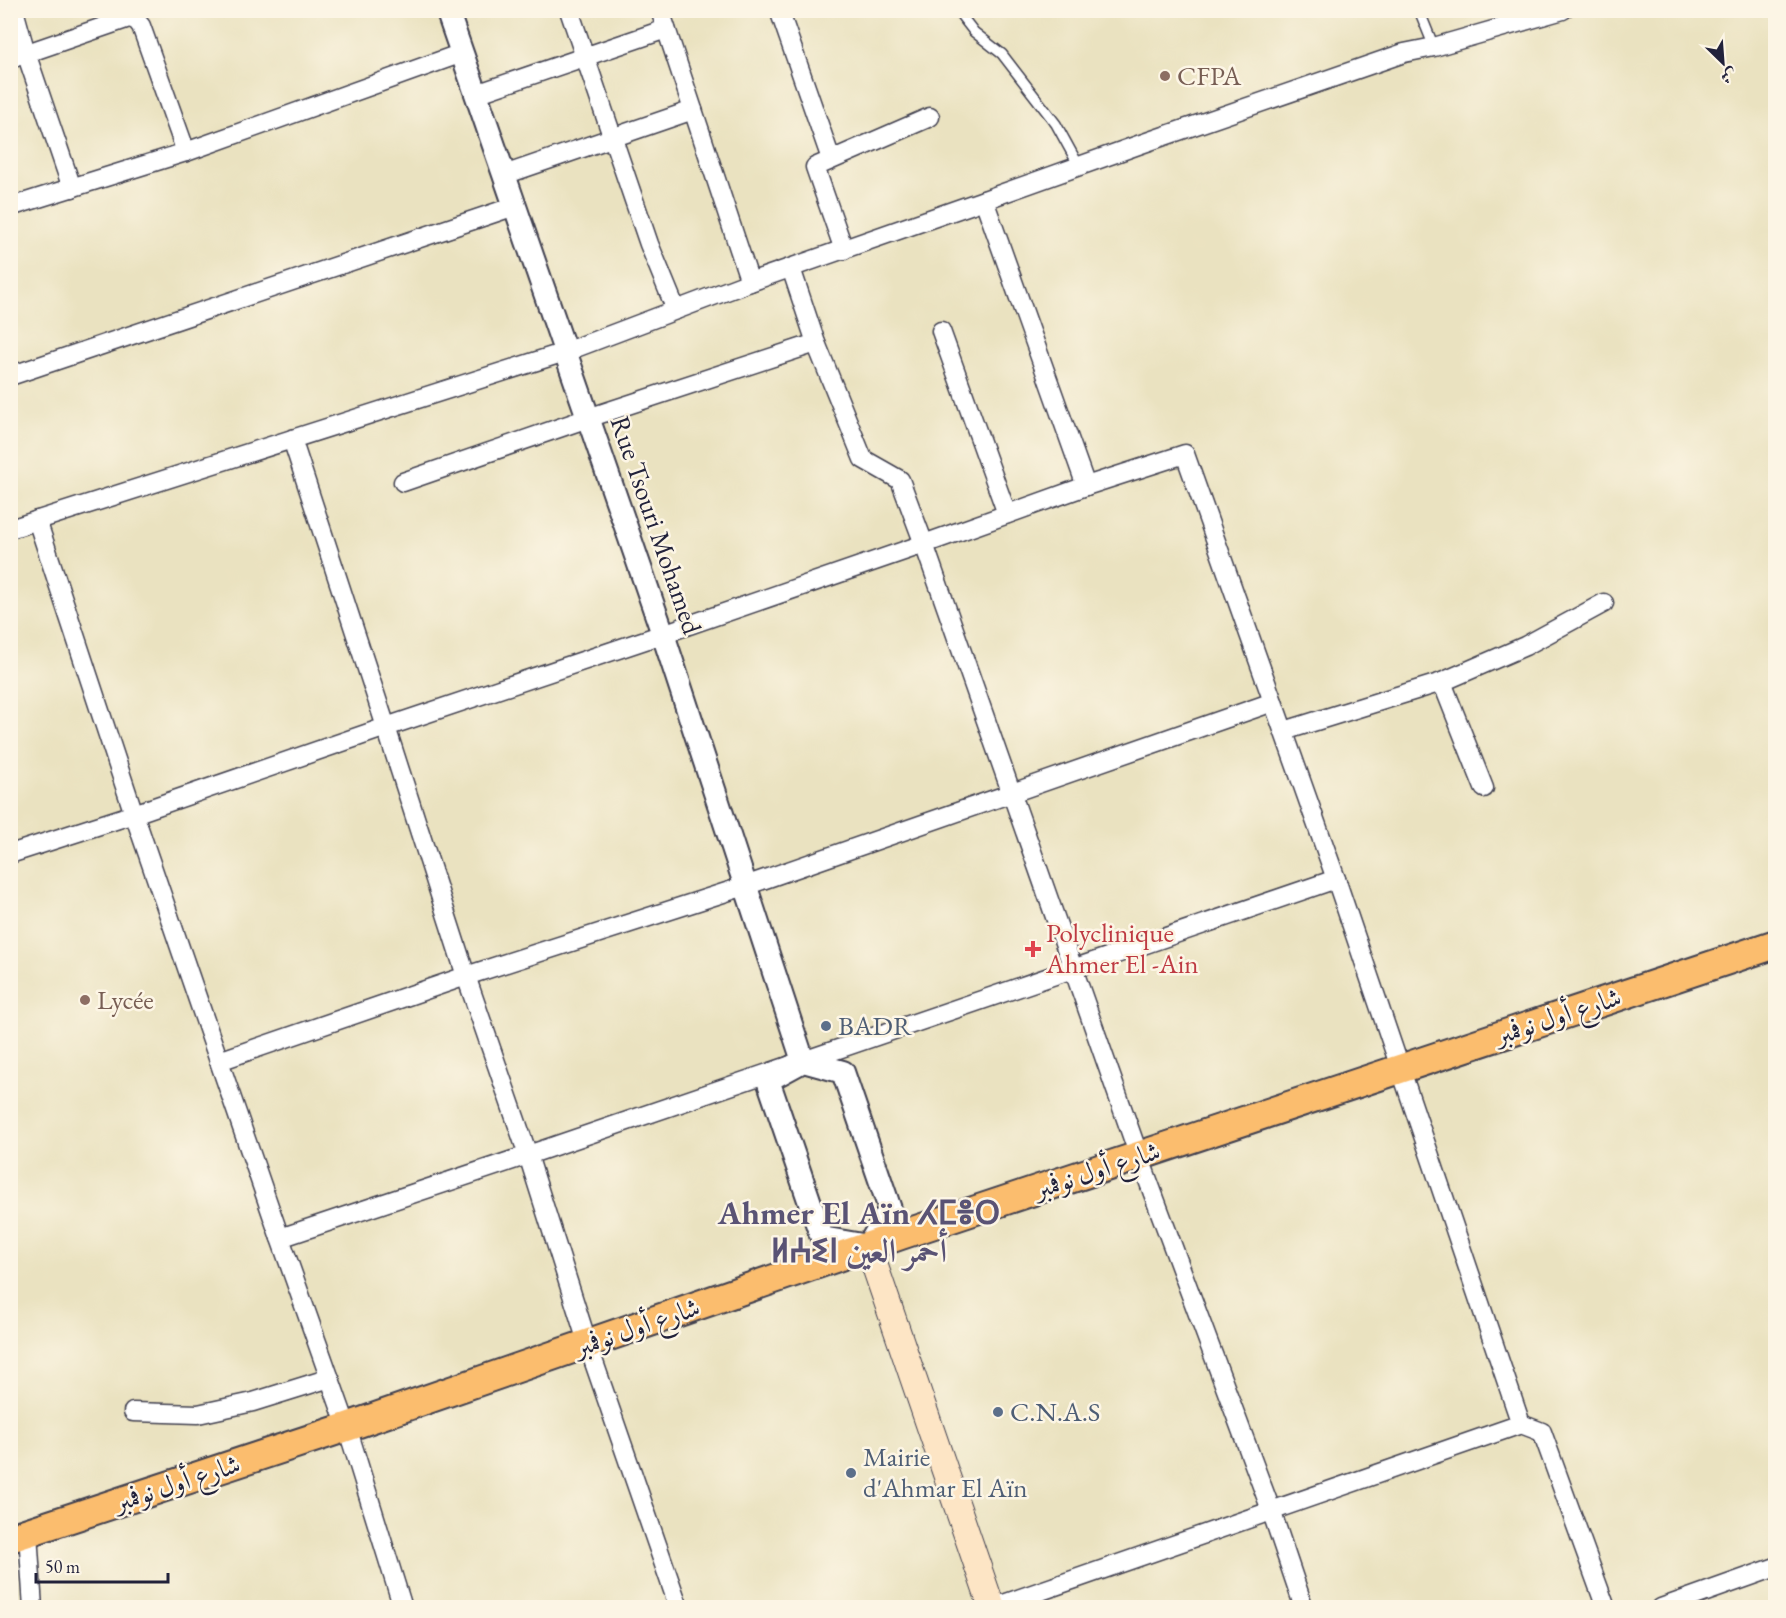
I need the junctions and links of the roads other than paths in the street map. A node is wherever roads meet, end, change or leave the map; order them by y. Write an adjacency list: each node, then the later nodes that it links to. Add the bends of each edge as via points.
1 (14, 10): 11 (street)
2 (569, 10): 12 (street)
3 (779, 10): 18 (street)
4 (957, 10): 19 (lane, via 974,32 1002,54 1056,124)
5 (1419, 10): 9 (lane)
6 (1563, 10): 9 (street)
7 (450, 11): 10 (street, Rue Tsouri Mohamed)
8 (664, 16): 12 (street); 14 (street)
9 (1434, 47): 19 (street, via 1404,53)
10 (462, 53): 13 (street, Rue Tsouri Mohamed); 17 (street)
11 (18, 56): 17 (street, via 129,18 136,20); 21 (street)
12 (585, 57): 13 (street); 16 (street)
13 (476, 94): 20 (street, Rue Tsouri Mohamed)
14 (693, 110): 16 (street); 27 (street)
15 (930, 117): 18 (street)
16 (612, 138): 20 (street); 28 (street)
17 (186, 152): 21 (street)
18 (831, 159): 25 (street, via 815,167)
19 (1079, 166): 22 (street)
20 (504, 175): 23 (street, Rue Tsouri Mohamed)
21 (72, 188): 24 (street)
22 (984, 200): 25 (street); 36 (street)
23 (515, 206): 31 (street, Rue Tsouri Mohamed); 32 (street)
24 (10, 207)
25 (844, 250): 26 (street)
26 (791, 268): 27 (street); 30 (street)
27 (750, 282): 28 (street)
28 (676, 310): 31 (street)
29 (940, 331): 37 (street)
30 (816, 343): 33 (street); 40 (street, via 863,459 900,480)
31 (565, 352): 33 (street, Rue Tsouri Mohamed); 34 (street)
32 (10, 376)
33 (588, 418): 35 (street); 42 (street, Rue Tsouri Mohamed)
34 (292, 439): 38 (street); 45 (street)
35 (403, 482)
36 (1086, 486): 37 (street); 44 (street, via 1185,454)
37 (1007, 514): 40 (street)
38 (37, 520): 39 (street); 49 (street)
39 (10, 529)
40 (924, 544): 42 (street); 48 (street)
41 (1604, 603): 43 (street, via 1525,646)
42 (663, 634): 45 (street); 52 (street, Rue Tsouri Mohamed)
43 (1442, 682): 46 (street); 47 (street)
44 (1274, 702): 46 (street); 48 (street)
45 (386, 727): 49 (street); 55 (street)
46 (1284, 731): 51 (street)
47 (1484, 788)
48 (1012, 793): 52 (street); 54 (street)
49 (134, 814): 50 (street); 56 (street)
50 (10, 854)
51 (1336, 879): 54 (street); 58 (street)
52 (745, 886): 55 (street); 57 (street, Rue Tsouri Mohamed)
53 (1776, 944): 58 (main road, شارع أول نوفمبر)
54 (1073, 969): 57 (street); 60 (street)
55 (466, 976): 56 (street); 59 (street)
56 (219, 1061): 61 (street)
57 (803, 1061): 59 (street); 62 (street, via 843,1072 890,1209); 62 (street, via 768,1080 822,1238)
58 (1400, 1069): 60 (main road, شارع أول نوفمبر); 66 (street)
59 (528, 1155): 61 (street); 63 (street)
60 (1139, 1156): 62 (main road, شارع أول نوفمبر); 68 (street)
61 (280, 1238): 64 (street)
62 (868, 1246): 63 (main road, شارع أول نوفمبر); 74 (main road)
63 (588, 1345): 67 (main road, شارع أول نوفمبر); 73 (street)
64 (330, 1378): 65 (street, via 198,1414); 67 (street)
65 (133, 1412)
66 (1521, 1424): 68 (street); 76 (street, via 1542,1432)
67 (347, 1427): 69 (main road, شارع أول نوفمبر); 72 (street)
68 (1271, 1510): 74 (street); 75 (street)
69 (19, 1535): 71 (street)
70 (1776, 1567): 77 (street)
71 (33, 1608)
72 (403, 1608)
73 (679, 1608)
74 (992, 1608)
75 (1304, 1608)
76 (1606, 1608)
77 (1661, 1608)

